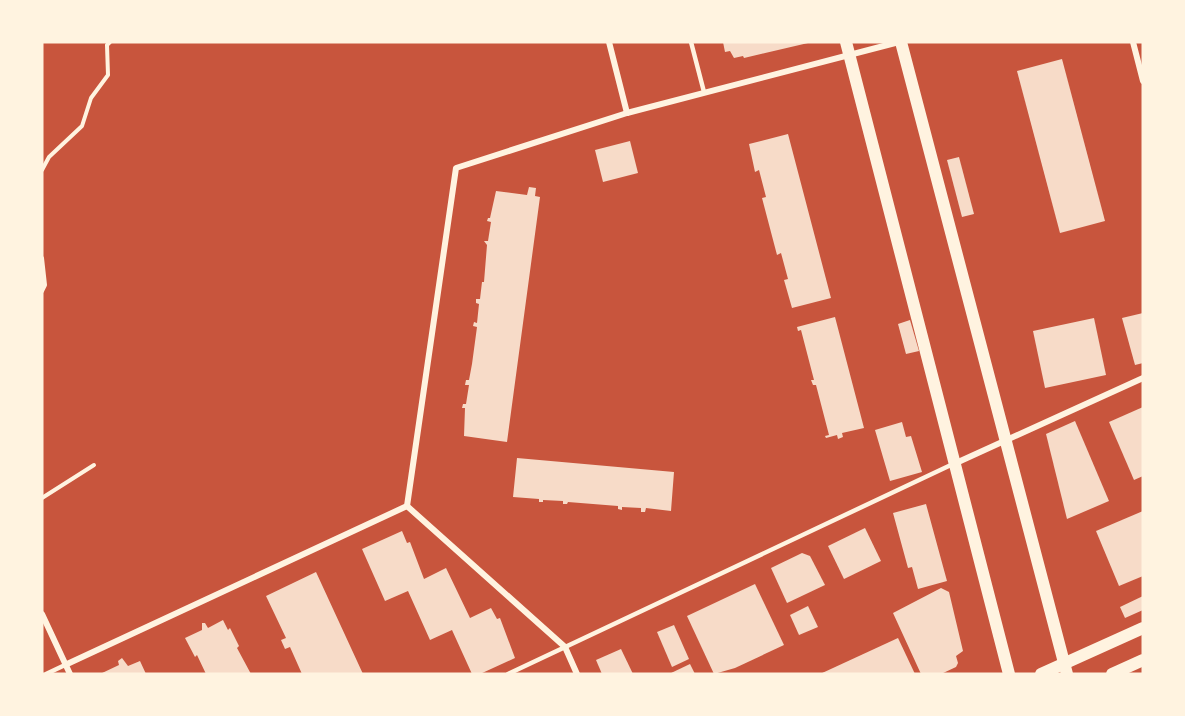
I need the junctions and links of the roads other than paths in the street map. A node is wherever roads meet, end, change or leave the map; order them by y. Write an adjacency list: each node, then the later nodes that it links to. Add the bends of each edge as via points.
1 (609, 42): 9 (street)
2 (691, 42): 8 (lane)
3 (846, 42): 6 (main road)
4 (900, 42): 6 (street); 11 (main road)
5 (1133, 42): 7 (street)
6 (849, 55): 8 (street); 12 (main road)
7 (1143, 81)
8 (704, 92): 9 (street)
9 (627, 113): 13 (street, via 456,168)
10 (1143, 378): 11 (street)
11 (1007, 437): 12 (street); 19 (main road)
12 (956, 463): 16 (lane); 24 (main road)
13 (407, 506): 16 (street); 18 (street)
14 (42, 614): 18 (street)
15 (1143, 628): 19 (main road)
16 (565, 647): 22 (lane); 23 (street)
17 (1143, 660): 26 (main road)
18 (65, 665): 20 (lane); 21 (street)
19 (1066, 669): 25 (main road)
20 (46, 674)
21 (70, 674)
22 (508, 674)
23 (577, 674)
24 (1009, 674)
25 (1041, 674)
26 (1112, 674)

